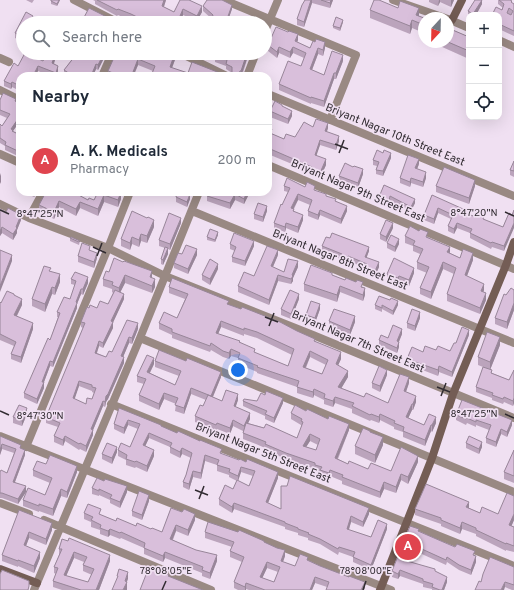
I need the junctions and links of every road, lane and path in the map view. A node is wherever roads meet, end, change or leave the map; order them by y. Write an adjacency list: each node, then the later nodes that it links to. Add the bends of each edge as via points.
1 (74, 0): 8 (street)
2 (224, 0): 9 (street)
3 (278, 0): 10 (street)
4 (393, 0): 6 (street)
5 (462, 0): 7 (street)
6 (428, 12)
7 (453, 12)
8 (105, 16)
9 (261, 16)
10 (272, 16)
11 (272, 21): 27 (street, via 356,55)
12 (454, 22): 13 (street)
13 (466, 27)
14 (502, 41): 15 (street)
15 (514, 46)
16 (0, 58): 20 (street)
17 (109, 60): 21 (street)
18 (194, 60): 22 (street)
19 (253, 60): 23 (street)
20 (9, 62)
21 (104, 72)
22 (218, 72)
23 (249, 72)
24 (0, 90): 26 (street)
25 (272, 96): 27 (street, Briyant Nagar 10th Street East)
26 (16, 98)
27 (330, 120): 34 (street, Briyant Nagar 10th Street East)
28 (0, 154): 29 (street)
29 (16, 161)
30 (272, 167): 40 (street, Briyant Nagar 9th Street East)
31 (41, 196): 37 (street)
32 (128, 196): 39 (street)
33 (198, 196): 36 (street)
34 (514, 196)
35 (0, 204): 37 (street, Briyant Nagar 7th Street East)
36 (192, 211): 42 (street); 43 (street, Briyant Nagar 8th Street East)
37 (29, 218): 39 (street, Briyant Nagar 7th Street East)
38 (514, 242): 40 (street)
39 (108, 248): 42 (street, Briyant Nagar 7th Street East); 50 (street)
40 (506, 265): 41 (street, Briyant Nagar 9th Street East); 43 (street)
41 (514, 268)
42 (166, 276): 44 (street); 46 (street, Briyant Nagar 7th Street East)
43 (480, 328): 45 (street, Briyant Nagar 8th Street East); 46 (street)
44 (140, 338): 47 (street); 51 (street)
45 (514, 343)
46 (453, 394): 48 (street, Briyant Nagar 7th Street East); 51 (street)
47 (111, 404): 52 (street); 55 (street, Briyant Nagar 5th Street East)
48 (514, 418)
49 (0, 436): 50 (street)
50 (26, 447): 52 (street)
51 (432, 458): 53 (street); 55 (street)
52 (84, 469): 56 (street); 60 (street)
53 (514, 492)
54 (0, 503): 56 (street)
55 (407, 523): 57 (street, Briyant Nagar 5th Street East); 60 (street)
56 (61, 527): 59 (street); 61 (street)
57 (514, 566)
58 (0, 569): 59 (street)
59 (35, 586)
60 (381, 588): 62 (street)
61 (211, 590)
62 (391, 590)

